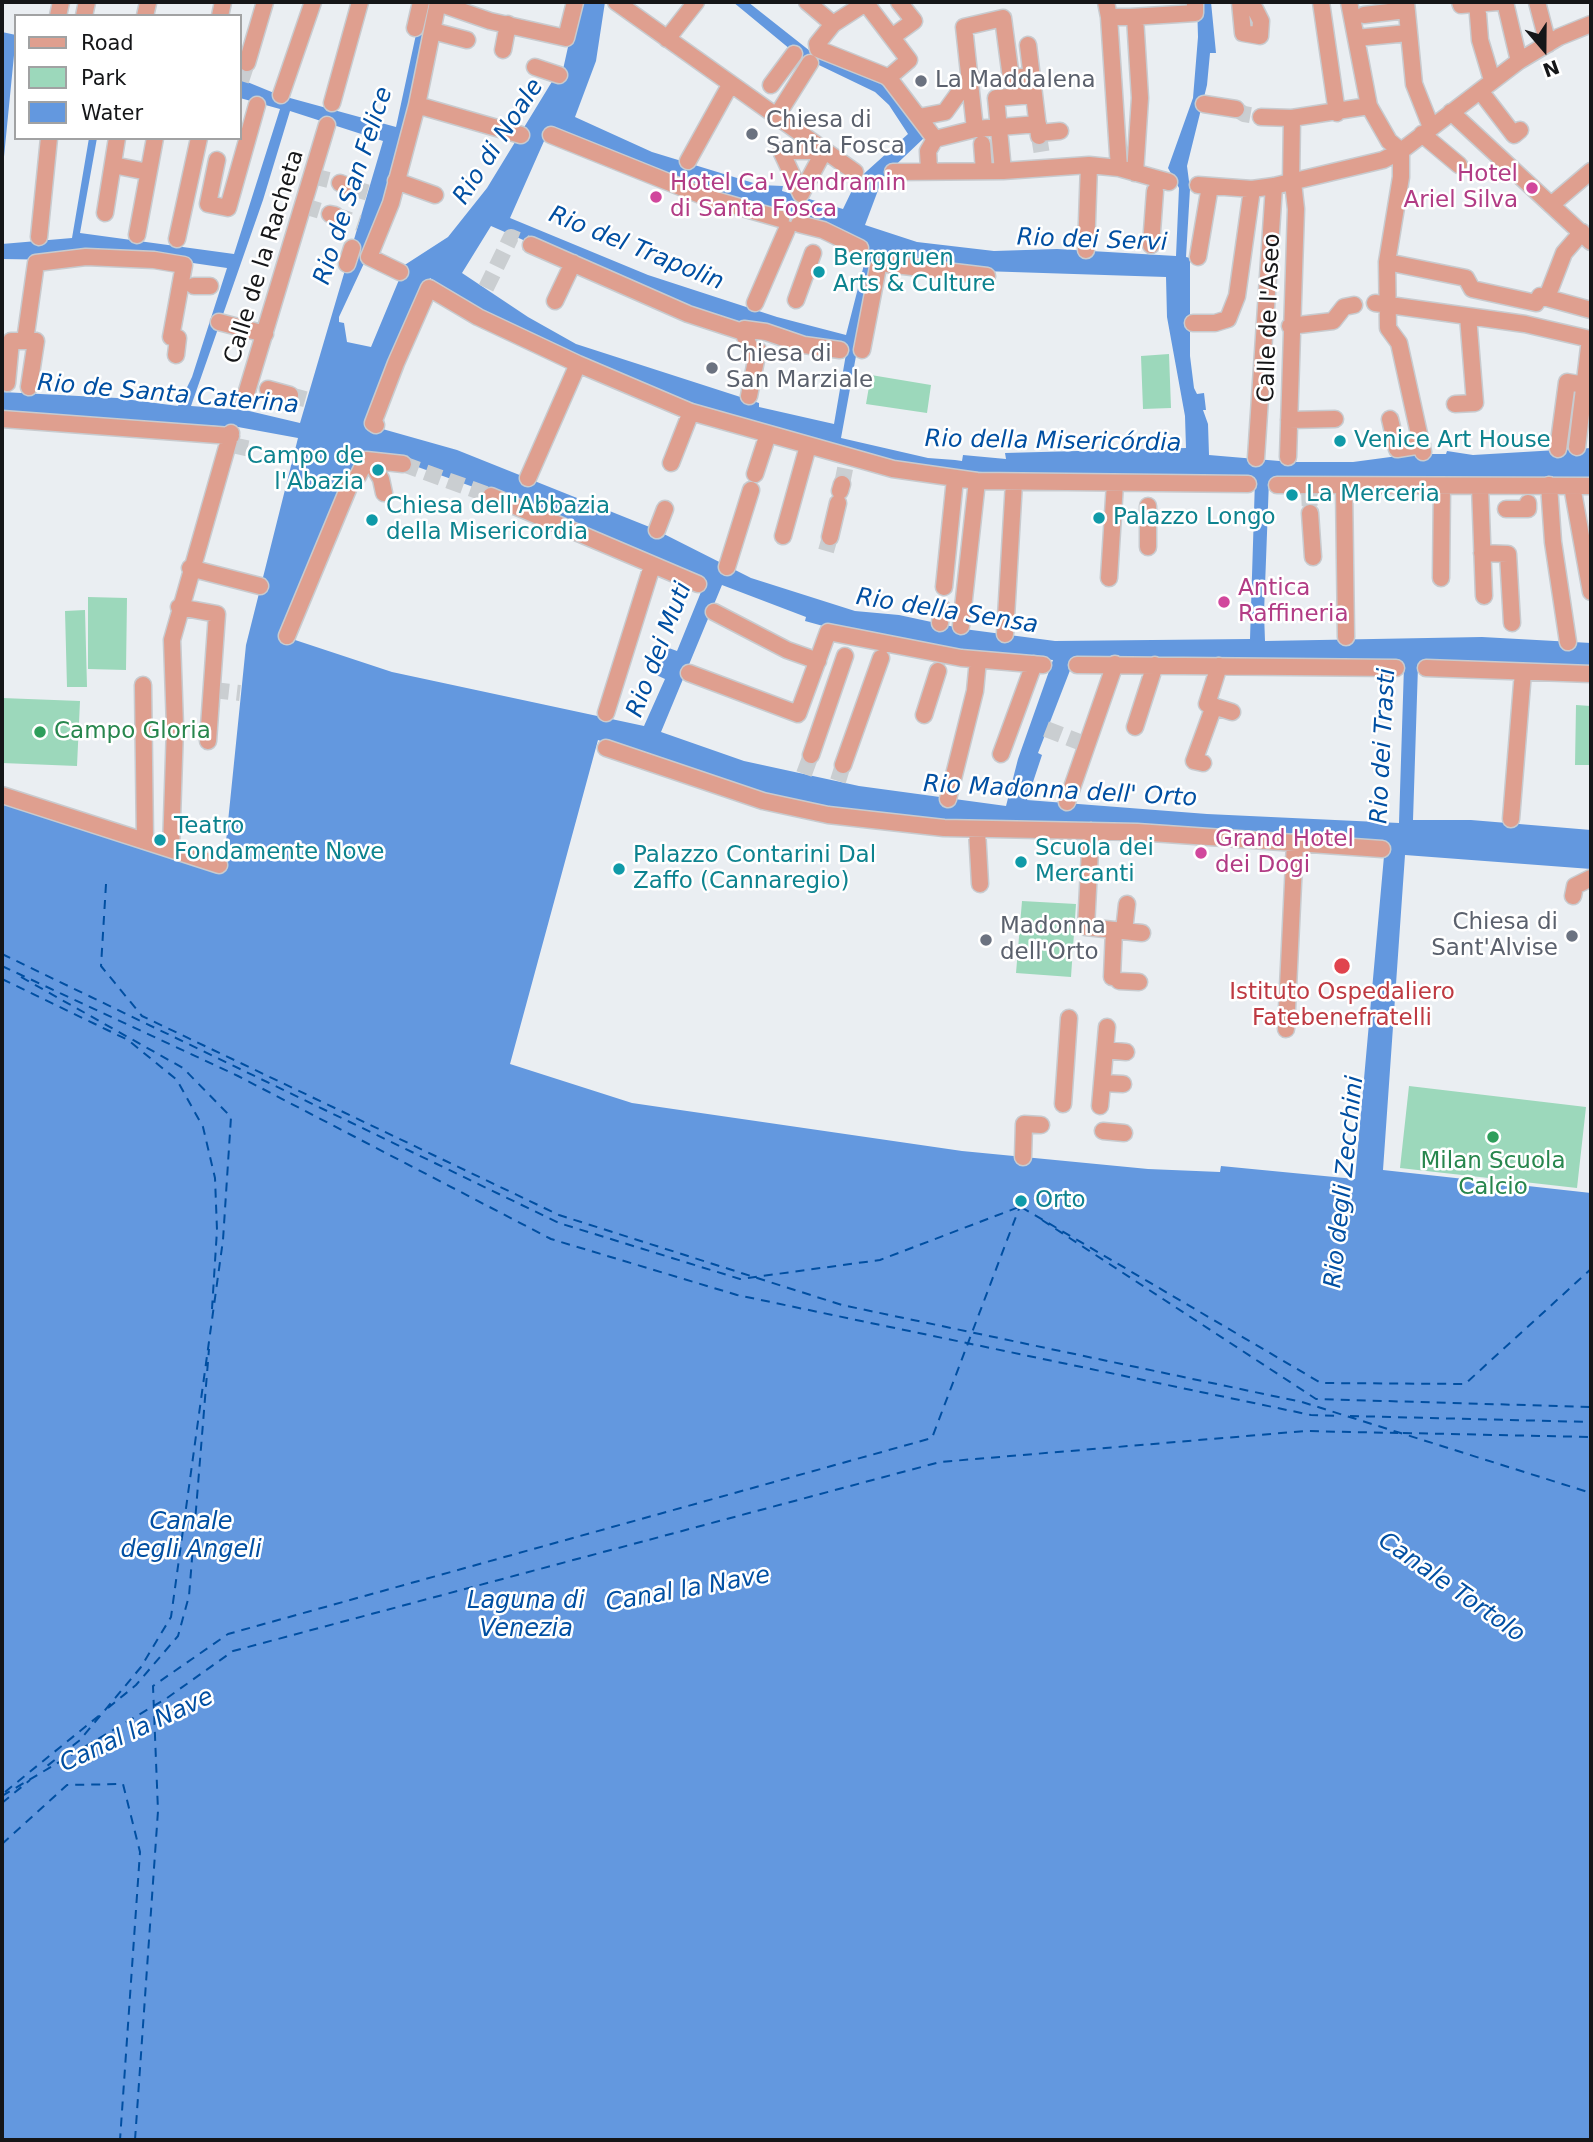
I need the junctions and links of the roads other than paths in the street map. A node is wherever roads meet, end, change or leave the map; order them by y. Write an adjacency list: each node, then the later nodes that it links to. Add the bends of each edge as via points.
1 (265, 2): 28 (street)
2 (313, 2): 49 (street)
3 (360, 2): 52 (street)
4 (421, 2): 25 (street)
5 (438, 2): 22 (street); 26 (street)
6 (575, 2): 22 (street, via 566,38)
7 (619, 2): 31 (street)
8 (807, 2): 23 (street)
9 (866, 2): 23 (street); 29 (street)
10 (899, 2): 29 (street, via 914,21)
11 (1195, 2): 21 (street, via 1195,13)
12 (1321, 2): 42 (street)
13 (1472, 2): 14 (street); 48 (street)
14 (1498, 2)
15 (1505, 2): 37 (street)
16 (1537, 2): 33 (street)
17 (690, 3): 31 (street)
18 (1406, 6): 20 (street); 27 (street)
19 (1108, 9): 21 (street); 91 (street)
20 (1355, 12): 30 (street)
21 (1133, 17): 91 (street, via 1140,98)
22 (508, 24): 35 (street)
23 (833, 24): 46 (street, via 818,49)
24 (1591, 24): 33 (street)
25 (415, 28)
26 (433, 31): 32 (street); 55 (street)
27 (1408, 33): 30 (street); 68 (street, via 1414,84)
28 (248, 35): 38 (street)
29 (892, 37): 46 (street, via 909,60)
30 (1356, 38): 40 (street)
31 (667, 39): 47 (street)
32 (467, 40)
33 (1548, 44): 37 (street)
34 (1028, 45): 45 (street)
35 (503, 50)
36 (794, 54): 51 (street)
37 (1519, 61): 48 (street)
38 (247, 63)
39 (810, 63): 62 (street)
40 (1360, 65): 42 (street); 56 (street)
41 (535, 67): 43 (street)
42 (1331, 70): 61 (street)
43 (559, 75)
44 (971, 76): 45 (street, via 964,27 1003,18 1011,78); 59 (street); 72 (street)
45 (1032, 76): 50 (street)
46 (888, 78): 58 (street)
47 (730, 85): 51 (street); 85 (street, via 711,137)
48 (1486, 86): 60 (street); 69 (street, via 1514,135)
49 (281, 95)
50 (1034, 95): 65 (street, via 996,98); 70 (street)
51 (765, 97): 62 (street)
52 (332, 103)
53 (1204, 104): 57 (street)
54 (257, 105): 87 (street)
55 (417, 105): 73 (street); 99 (street)
56 (1369, 106): 61 (street); 81 (street)
57 (1236, 109)
58 (914, 112): 59 (street); 75 (street)
59 (945, 112): 75 (street)
60 (1451, 112): 68 (street); 104 (street)
61 (1337, 113): 66 (street)
62 (775, 117): 67 (street)
63 (1261, 117): 66 (street)
64 (327, 125): 135 (street, Calle de la Racheta)
65 (998, 126): 70 (street); 72 (street); 93 (street)
66 (1292, 126): 100 (street, Calle de l'Aseo)
67 (794, 129): 80 (street); 82 (street)
68 (1427, 130): 81 (street); 89 (street)
69 (1520, 130)
70 (1039, 131): 71 (street)
71 (1060, 131)
72 (979, 134): 75 (street); 92 (street)
73 (521, 135)
74 (551, 135): 106 (street, via 708,198)
75 (934, 139): 90 (street)
76 (49, 140): 109 (street)
77 (117, 140): 86 (street)
78 (155, 140): 94 (street)
79 (198, 140): 83 (street)
80 (780, 150): 82 (street); 97 (street); 97 (street, via 801,194)
81 (1401, 151): 100 (street, via 1383,160); 117 (street)
82 (822, 153): 95 (street); 97 (street)
83 (194, 156): 84 (street); 110 (street)
84 (217, 160): 87 (street); 87 (street, via 208,204 228,208)
85 (688, 161)
86 (113, 165): 94 (street); 105 (street)
87 (239, 165)
88 (1089, 165): 91 (street); 93 (street, via 1043,162); 114 (street)
89 (1459, 165)
90 (929, 170): 92 (street); 96 (street)
91 (1127, 170): 112 (street, via 1159,184)
92 (984, 171): 93 (street)
93 (1003, 171)
94 (148, 172): 107 (street)
95 (855, 172)
96 (893, 172)
97 (812, 173)
98 (1588, 179): 104 (street)
99 (396, 181): 103 (street); 119 (street, via 369,257)
100 (1295, 181): 101 (street); 132 (street, Calle de l'Aseo)
101 (1275, 186): 102 (street); 162 (street)
102 (1252, 189): 116 (street, via 1204,186); 130 (street, via 1237,296 1228,318)
103 (435, 194)
104 (1551, 205): 108 (street)
105 (105, 213)
106 (789, 224): 113 (street); 124 (street)
107 (137, 235)
108 (1588, 236): 121 (street, via 1564,253)
109 (39, 237)
110 (177, 239)
111 (531, 245): 118 (street)
112 (1151, 245)
113 (860, 248)
114 (1086, 250)
115 (813, 253): 122 (street)
116 (1198, 257)
117 (1387, 262): 121 (street, via 1466,278 1472,289); 125 (street)
118 (573, 263): 123 (street); 133 (street, via 688,314)
119 (400, 272)
120 (987, 276): 138 (street, via 882,265)
121 (1541, 299): 127 (street); 131 (street)
122 (796, 300)
123 (555, 301)
124 (755, 303)
125 (1380, 303): 128 (street); 154 (street, via 1388,328 1399,343 1422,448 1397,449)
126 (1354, 305): 132 (street, via 1344,307 1333,321)
127 (1591, 310)
128 (1468, 316): 131 (street); 149 (street, via 1475,403)
129 (219, 321): 135 (street)
130 (1193, 323)
131 (1525, 324): 143 (street, via 1590,339)
132 (1290, 326): 155 (street, Calle de l'Aseo)
133 (744, 329): 134 (street); 140 (street)
134 (764, 332): 137 (street); 140 (street)
135 (265, 334): 148 (street, Calle de la Racheta)
136 (25, 341): 139 (street, via 36,263 86,257 184,265 191,289 172,337 178,338); 142 (street, via 11,341); 144 (street, via 36,341)
137 (840, 350)
138 (862, 350)
139 (176, 355)
140 (755, 360): 147 (street)
141 (578, 364): 151 (street); 156 (street, via 478,317 429,288 396,363); 166 (street)
142 (7, 383)
143 (1585, 385): 150 (street); 160 (street, via 1567,382)
144 (29, 387)
145 (268, 389): 146 (street)
146 (290, 395)
147 (749, 396)
148 (244, 401)
149 (1455, 404)
150 (1587, 408): 159 (street)
151 (691, 412): 157 (street); 164 (street)
152 (2, 419): 195 (street, via 231,434)
153 (1335, 419): 155 (street)
154 (1390, 419)
155 (1289, 420): 161 (street, Calle de l'Aseo)
156 (376, 425)
157 (768, 435): 158 (street); 194 (street)
158 (808, 446): 167 (street, via 847,461); 188 (street)
159 (1577, 447)
160 (1559, 449)
161 (1288, 457)
162 (1256, 458)
163 (371, 462): 165 (street); 179 (street); 208 (street, via 366,460 354,478)
164 (671, 463)
165 (403, 464)
166 (528, 478)
167 (956, 479): 168 (street); 200 (street)
168 (977, 481): 169 (street); 206 (street)
169 (1014, 482): 170 (street); 207 (street)
170 (1115, 483): 181 (street); 196 (street)
171 (1248, 484): 181 (street)
172 (1283, 485): 174 (street)
173 (1549, 485): 177 (street); 182 (street); 210 (street)
174 (1344, 486): 175 (street); 209 (street)
175 (1442, 486): 176 (street); 197 (street)
176 (1480, 486): 182 (street); 191 (street)
177 (1572, 486): 178 (street); 201 (street)
178 (1591, 486)
179 (384, 493)
180 (840, 493): 189 (street)
181 (1148, 493): 190 (street)
182 (1528, 494): 185 (street, via 1528,509)
183 (491, 496): 193 (street)
184 (664, 509): 187 (street)
185 (1506, 509)
186 (1310, 513): 192 (street)
187 (657, 530)
188 (783, 536)
189 (830, 537)
190 (1148, 547)
191 (1482, 553): 202 (street); 205 (street, via 1508,554)
192 (1313, 557)
193 (652, 566): 198 (street); 228 (street)
194 (727, 567)
195 (190, 569): 199 (street); 203 (street)
196 (1109, 578)
197 (1441, 578)
198 (698, 584)
199 (260, 586)
200 (944, 587)
201 (1591, 592)
202 (1484, 596)
203 (179, 607): 231 (street, via 217,614); 245 (street, via 172,640 175,727)
204 (714, 612): 214 (street)
205 (1512, 623)
206 (961, 626)
207 (1005, 634)
208 (287, 636)
209 (1346, 637)
210 (1568, 642)
211 (848, 644): 212 (street); 214 (street, via 828,632); 234 (street)
212 (884, 649): 213 (street); 236 (street)
213 (940, 660): 215 (street, via 958,655); 229 (street)
214 (818, 661): 223 (street, via 798,714)
215 (978, 661): 233 (street, via 1039,664); 238 (street)
216 (1115, 664): 217 (street); 218 (street); 239 (street)
217 (1077, 665)
218 (1155, 665): 219 (street); 230 (street)
219 (1219, 666): 220 (street); 226 (street, via 1207,704)
220 (1396, 668)
221 (1426, 668): 222 (street)
222 (1523, 672): 224 (street); 240 (street)
223 (689, 673)
224 (1591, 674)
225 (143, 685): 243 (street)
226 (1214, 706): 227 (street); 235 (street, via 1194,761)
227 (1232, 712)
228 (606, 713)
229 (924, 715)
230 (1135, 727)
231 (208, 741)
232 (606, 748): 241 (street, via 780,805 828,815)
233 (1001, 754)
234 (811, 755)
235 (1203, 763)
236 (844, 765)
237 (2, 795): 243 (street)
238 (948, 799)
239 (1067, 802)
240 (1511, 819)
241 (977, 830): 242 (street); 249 (street)
242 (1091, 831): 244 (street); 252 (street, via 1086,927)
243 (145, 841): 245 (street)
244 (1295, 842): 246 (street); 257 (street)
245 (170, 849): 247 (street)
246 (1382, 849)
247 (219, 865)
248 (1591, 878): 250 (street, via 1575,886)
249 (980, 884)
250 (1573, 896)
251 (1127, 904): 252 (street)
252 (1119, 930): 253 (street); 254 (street, via 1115,979)
253 (1142, 933)
254 (1139, 982)
255 (1052, 1017): 262 (street, via 1073,1019)
256 (1107, 1027): 258 (street)
257 (1286, 1029)
258 (1105, 1050): 259 (street); 260 (street)
259 (1126, 1052)
260 (1102, 1083): 261 (street); 263 (street)
261 (1123, 1084)
262 (1063, 1104)
263 (1100, 1106)
264 (1041, 1125): 267 (street, via 1024,1124)
265 (1104, 1131): 266 (street)
266 (1124, 1133)
267 (1023, 1157)

